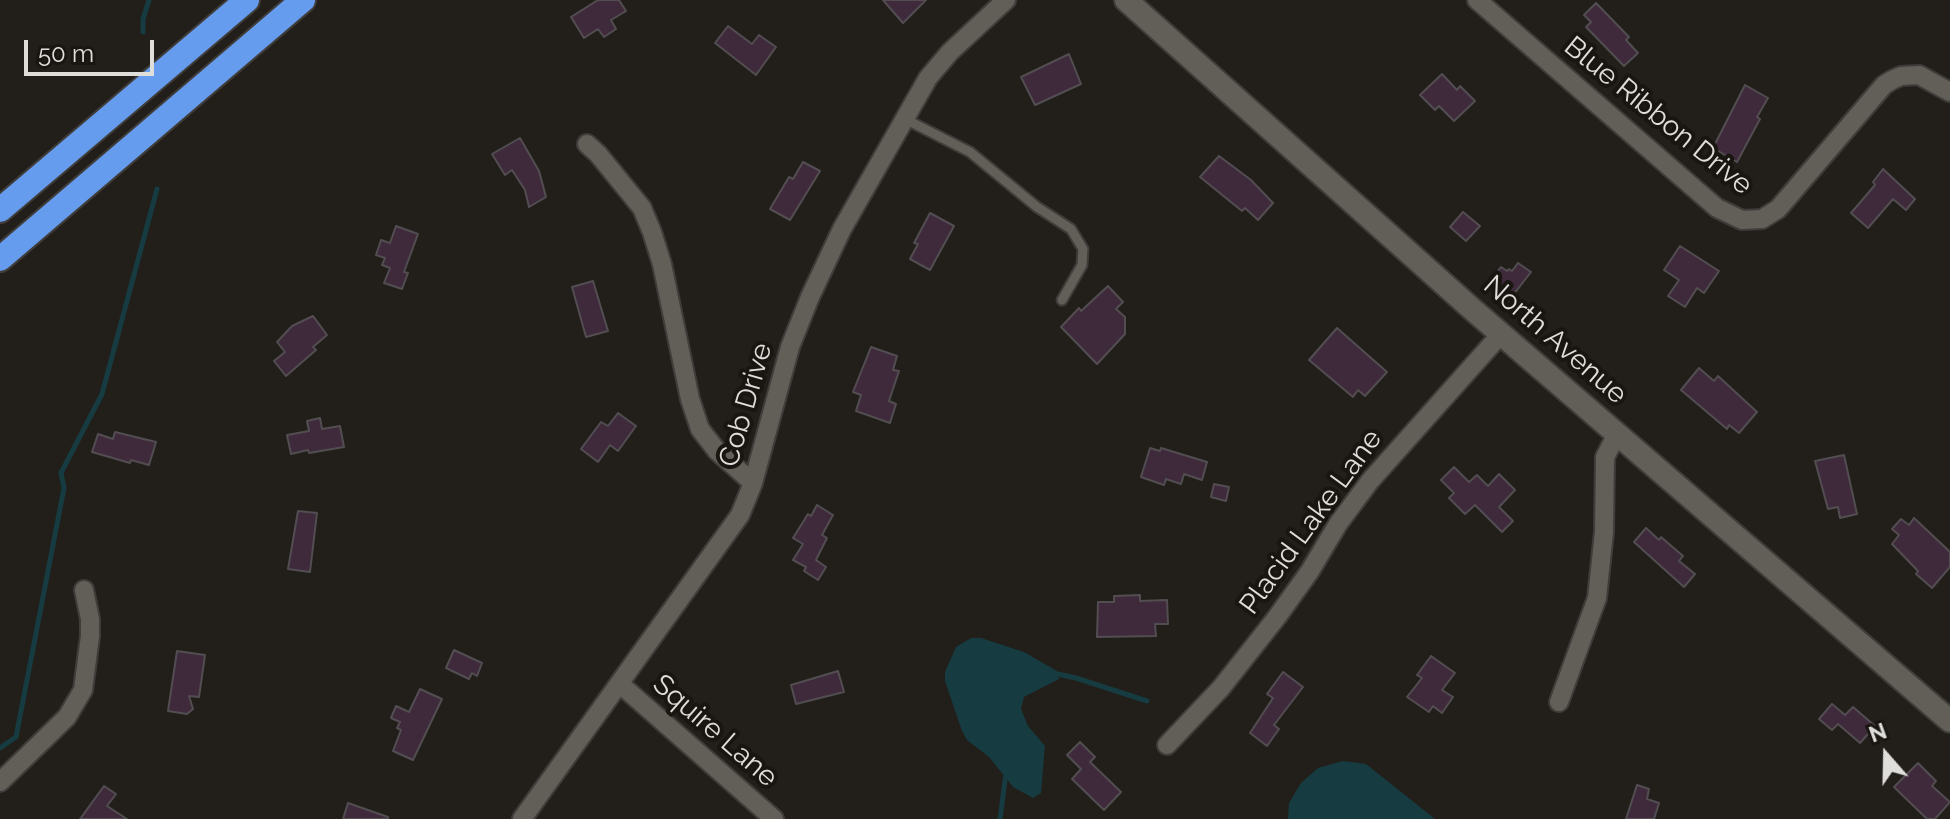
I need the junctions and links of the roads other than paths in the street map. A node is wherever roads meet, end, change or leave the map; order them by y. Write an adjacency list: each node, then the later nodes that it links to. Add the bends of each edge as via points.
1 (247, 0): 9 (highway)
2 (303, 0): 10 (highway)
3 (1006, 0): 7 (street, Cob Drive, via 934,70)
4 (1126, 0): 12 (street, North Avenue)
5 (1477, 0): 6 (street, Blue Ribbon Drive, via 1717,208 1742,220 1762,219 1778,209 1892,80 1919,75)
6 (1950, 92)
7 (903, 118): 11 (lane, via 970,152 1071,229 1083,249 1082,265); 14 (street, Cob Drive, via 799,321)
8 (587, 144): 14 (street, via 642,208 652,232 700,429)
9 (0, 210)
10 (0, 259)
11 (1062, 300)
12 (1501, 334): 13 (street, North Avenue); 19 (street, Placid Lake Lane, via 1370,481 1277,617)
13 (1617, 434): 17 (street, via 1605,457 1597,598); 18 (street, North Avenue)
14 (753, 483): 16 (street, Cob Drive, via 725,539)
15 (84, 590): 20 (street, via 90,636 83,690 67,717)
16 (620, 684): 21 (street, Cob Drive); 22 (street, Squire Lane)
17 (1559, 702)
18 (1950, 721)
19 (1167, 745)
20 (0, 782)
21 (525, 818)
22 (774, 819)

